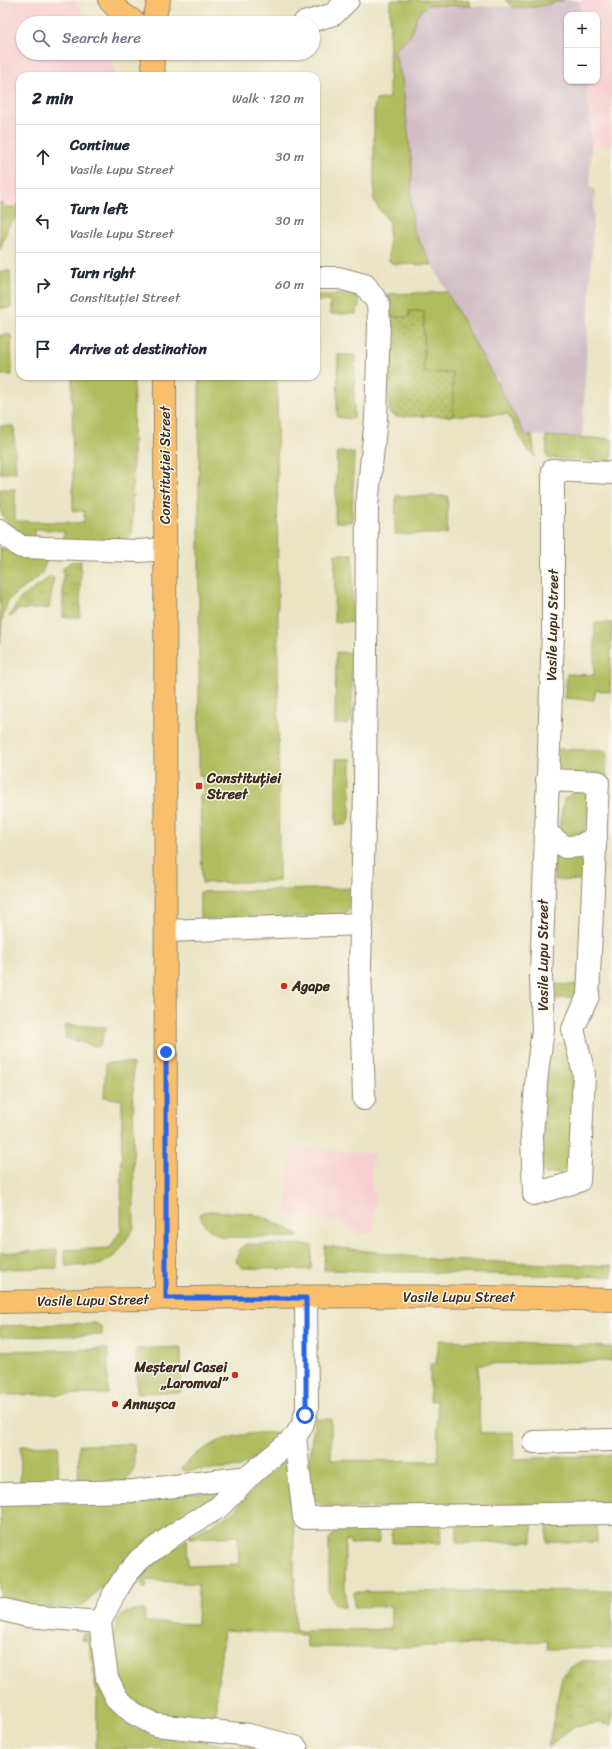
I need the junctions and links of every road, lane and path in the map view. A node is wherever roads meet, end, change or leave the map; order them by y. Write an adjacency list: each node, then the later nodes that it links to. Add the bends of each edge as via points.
1 (109, 0): 4 (main road)
2 (159, 0): 5 (main road)
3 (348, 0): 6 (street, via 334,14)
4 (126, 16)
5 (155, 16)
6 (320, 18)
7 (153, 60): 8 (main road)
8 (154, 72)
9 (320, 278): 17 (street, via 339,278 364,285 378,303 376,418 367,506 366,770)
10 (166, 380): 13 (main road, Constituției Street)
11 (612, 473): 14 (street, Vasile Lupu Street, via 553,470 553,633)
12 (0, 531): 13 (street, via 21,547 139,551)
13 (166, 549): 18 (main road, Constituției Street)
14 (547, 780): 15 (street, Vasile Lupu Street); 16 (street, via 598,782)
15 (545, 832): 16 (street, via 565,847 580,846); 20 (street, Vasile Lupu Street, via 541,977)
16 (596, 837): 19 (street, via 588,996)
17 (362, 924): 18 (street); 21 (street, via 360,1006)
18 (166, 931): 22 (main road, Constituției Street)
19 (573, 1029): 20 (street, Vasile Lupu Street); 20 (street, Vasile Lupu Street, via 584,1074 579,1181 534,1194 532,1136)
20 (543, 1030)
21 (364, 1099)
22 (166, 1298): 23 (main road, Vasile Lupu Street); 25 (main road, Vasile Lupu Street)
23 (306, 1298): 24 (main road, Vasile Lupu Street, via 528,1297); 26 (street, via 306,1410 302,1426)
24 (612, 1300)
25 (0, 1302)
26 (295, 1437): 29 (street); 31 (street, via 304,1518)
27 (612, 1440): 28 (street)
28 (534, 1442)
29 (248, 1477): 30 (street, via 134,1491); 33 (street, via 220,1507 179,1531 140,1559 126,1575)
30 (0, 1494)
31 (612, 1513)
32 (0, 1608): 33 (street, via 28,1616)
33 (100, 1622): 34 (street, via 107,1678 117,1698 132,1713 156,1725 250,1735)
34 (297, 1749)

